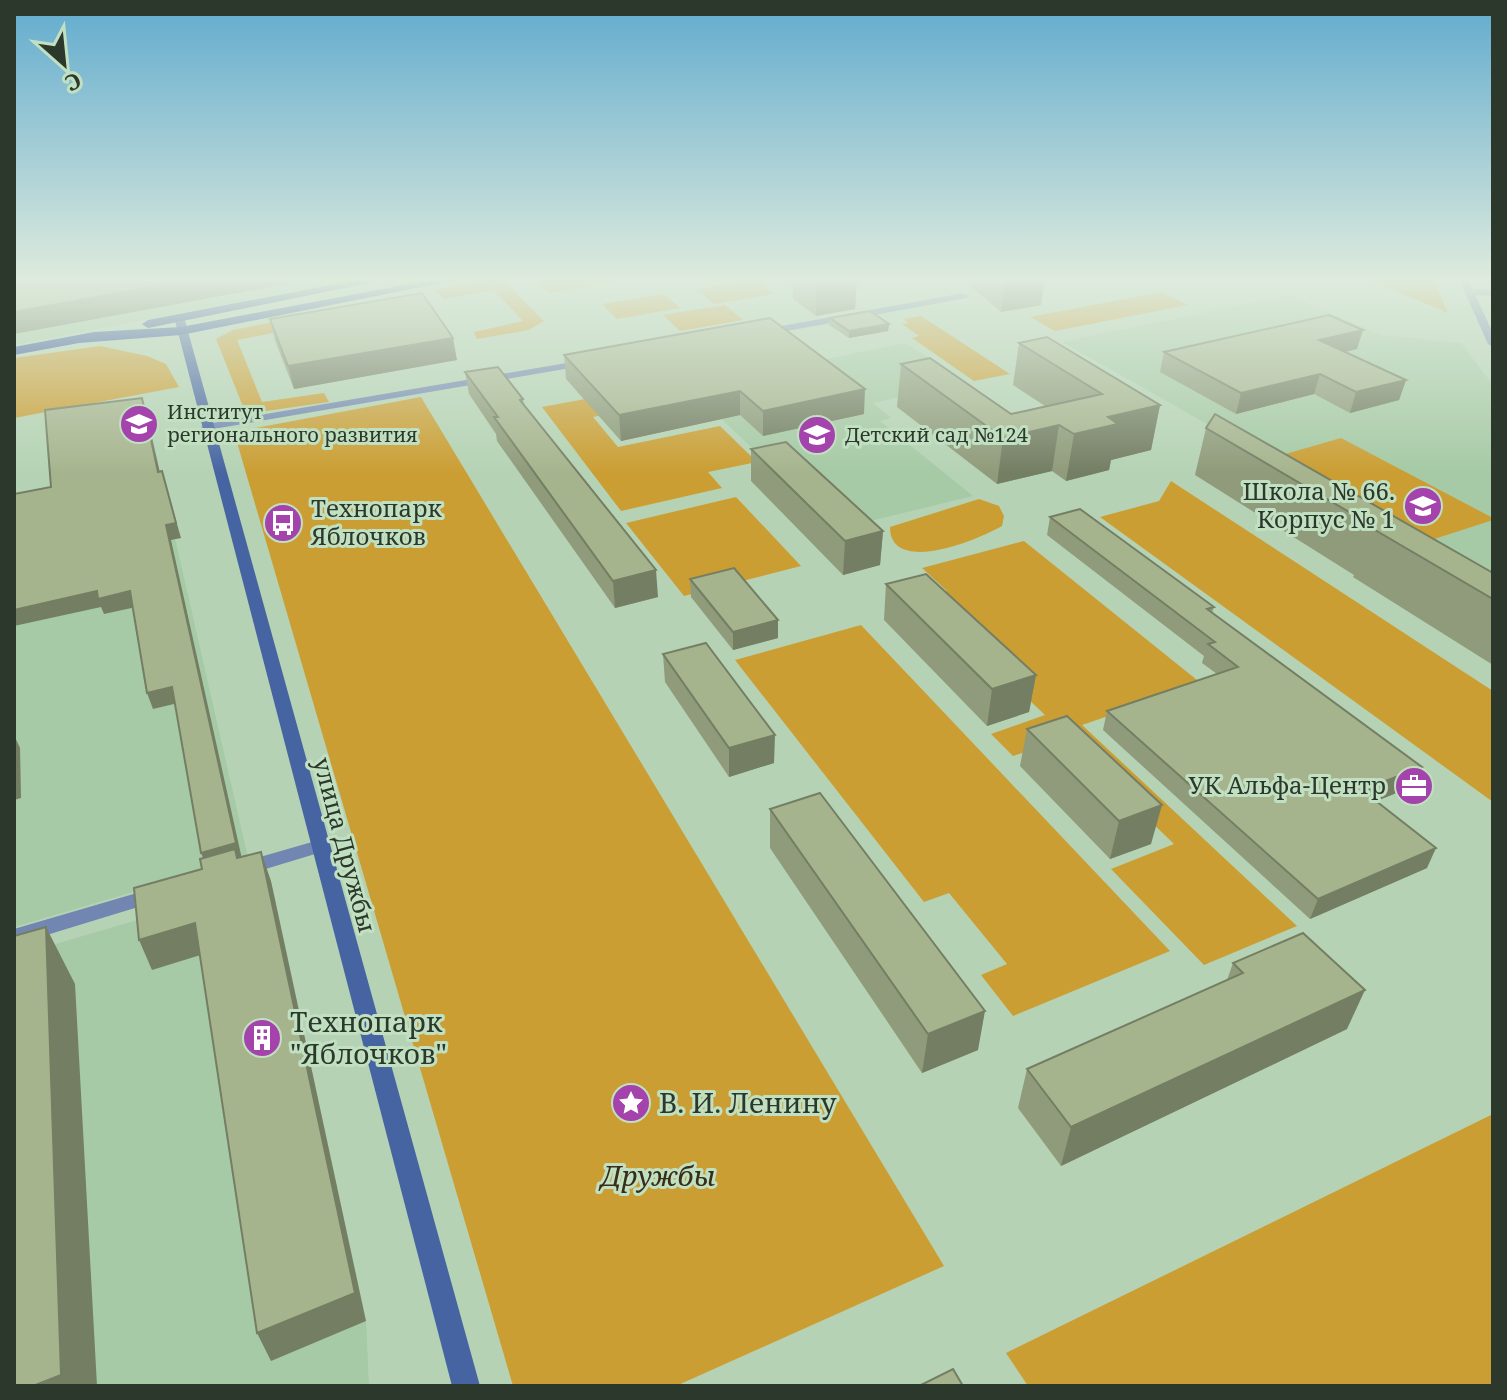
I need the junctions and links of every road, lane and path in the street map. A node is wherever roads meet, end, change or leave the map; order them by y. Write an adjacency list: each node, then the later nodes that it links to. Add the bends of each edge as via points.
1 (62, 342): 3 (main road)
2 (185, 342): 5 (main road, улица Дружбы)
3 (14, 351)
4 (591, 362): 5 (street)
5 (207, 427): 6 (main road, улица Дружбы)
6 (319, 846): 7 (street); 10 (main road, улица Дружбы)
7 (226, 874)
8 (168, 891): 9 (street)
9 (14, 937)
10 (466, 1386)

